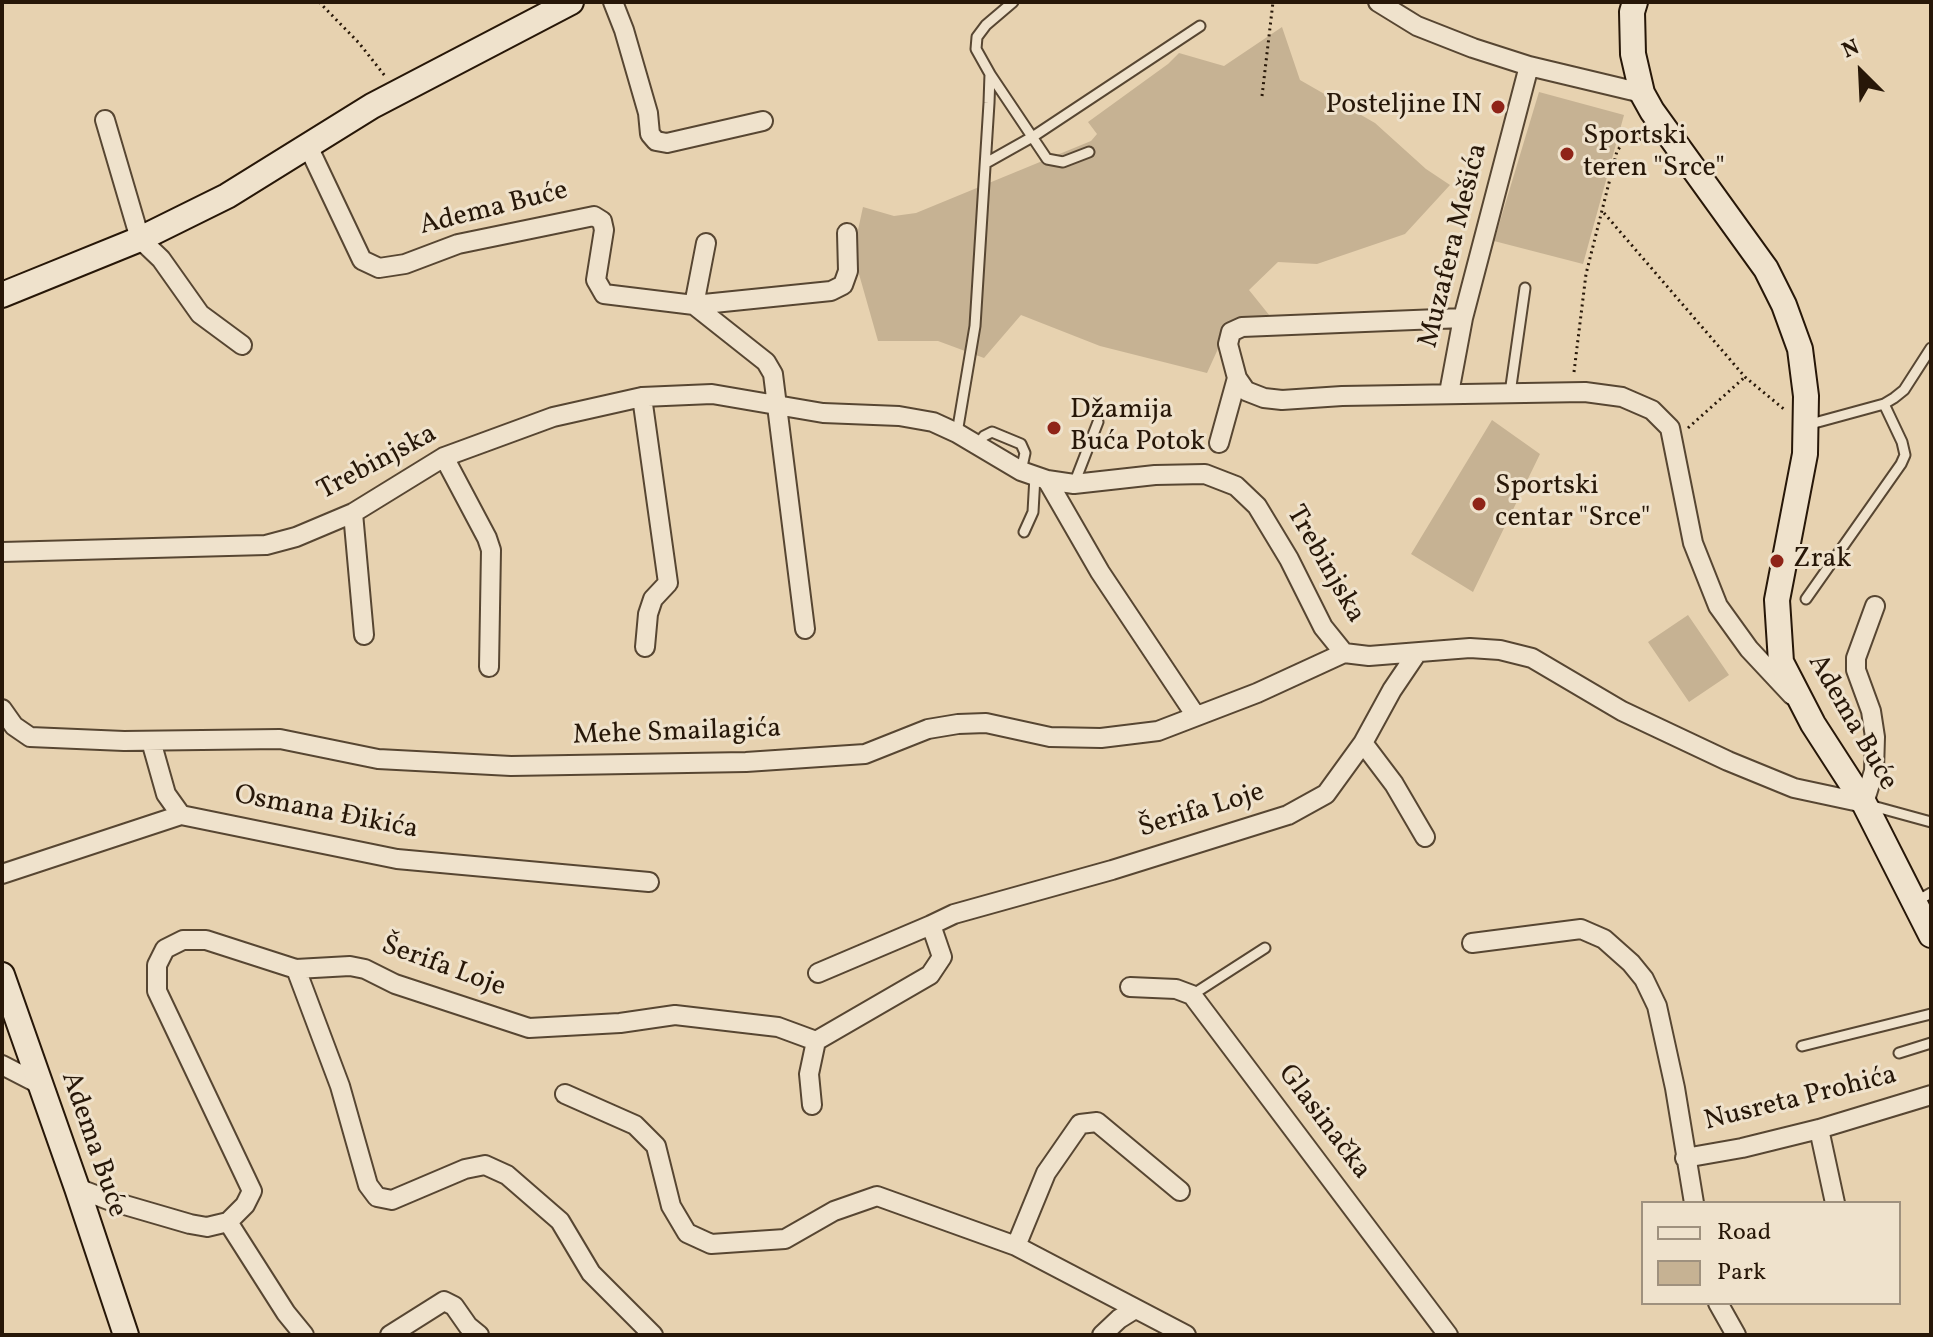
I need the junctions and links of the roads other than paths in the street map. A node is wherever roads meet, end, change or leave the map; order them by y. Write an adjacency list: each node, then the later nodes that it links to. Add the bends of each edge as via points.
1 (571, 2): 13 (street)
2 (613, 2): 11 (street, via 656,141)
3 (1013, 2): 8 (lane, via 977,37 976,49)
4 (1378, 2): 7 (street, via 1417,26)
5 (1635, 2): 9 (street, Adema Buće, via 1633,54)
6 (1200, 26): 12 (lane)
7 (1529, 66): 9 (street); 22 (street, Muzafera Mešića)
8 (990, 74): 12 (lane); 15 (lane)
9 (1642, 93): 32 (street, Adema Buće, via 1751,246 1784,305 1800,349)
10 (105, 120): 17 (street)
11 (763, 121)
12 (1034, 136): 14 (lane, via 1054,162); 15 (lane)
13 (307, 144): 17 (street, via 227,196); 21 (street, Adema Buće, via 362,260 379,268 458,244 594,216 604,230 596,280 604,294)
14 (1089, 152)
15 (986, 163): 33 (lane, via 975,326)
16 (847, 233): 21 (street, Adema Buće, via 848,271 843,285 831,291)
17 (140, 239): 20 (street); 23 (street, via 200,314)
18 (706, 243): 21 (street)
19 (1525, 288): 27 (lane)
20 (2, 295)
21 (694, 305): 30 (street, via 766,362 773,374)
22 (1463, 318): 25 (street, via 1242,327 1231,332 1228,344); 26 (street, Muzafera Mešića)
23 (242, 345)
24 (1931, 348): 29 (lane, via 1904,390)
25 (1237, 378): 26 (street, via 1246,391 1282,400); 34 (street)
26 (1449, 393): 27 (street)
27 (1510, 393): 49 (street, via 1622,397 1652,410 1670,428 1693,543 1718,606 1749,649)
28 (642, 397): 30 (street, Trebinjska, via 712,394); 35 (street, Trebinjska, via 553,417); 45 (street, via 668,583 653,599)
29 (1884, 404): 32 (lane); 41 (lane, via 1905,455)
30 (775, 405): 33 (street, Trebinjska, via 899,416); 43 (street)
31 (1098, 422): 37 (lane)
32 (1804, 425): 49 (street, Adema Buće, via 1805,454 1776,617 1781,662)
33 (957, 433): 36 (street, Trebinjska)
34 (1219, 443)
35 (444, 457): 38 (street, Trebinjska); 48 (street, via 491,550)
36 (1034, 476): 37 (street, Trebinjska); 39 (lane, via 1033,512); 51 (street)
37 (1074, 484): 46 (street, Trebinjska, via 1205,474 1236,486 1257,506 1323,627)
38 (353, 513): 40 (street, Trebinjska, via 266,545); 44 (street)
39 (1024, 532)
40 (2, 552)
41 (1806, 599)
42 (1875, 606): 54 (street, via 1856,658 1875,737 1874,771)
43 (805, 629)
44 (364, 635)
45 (645, 647)
46 (1344, 653): 47 (street, Trebinjska); 51 (street, Mehe Smailagića)
47 (1417, 653): 53 (street, Šerifa Loje); 54 (street, Trebinjska, via 1470,648 1532,658 1622,711 1728,761 1794,788)
48 (489, 667)
49 (1805, 708): 54 (street, Adema Buće)
50 (2, 709): 52 (street, Mehe Smailagića, via 30,737)
51 (1196, 716): 52 (street, Mehe Smailagića, via 1158,731 1101,738 958,724 928,729 865,754 746,762 511,766 378,759 280,739)
52 (151, 741): 55 (street, via 166,794)
53 (1363, 743): 57 (street); 61 (street, Šerifa Loje, via 1326,794 1288,815)
54 (1864, 803): 56 (lane); 60 (street, Adema Buće)
55 (181, 815): 58 (street, Osmana Đikića); 59 (street, Osmana Đikića, via 397,859)
56 (1931, 822)
57 (1425, 837)
58 (2, 874)
59 (649, 882)
60 (1923, 898): 62 (street, Adema Buće)
61 (931, 925): 66 (street, Šerifa Loje); 71 (street, via 942,957 930,975)
62 (1931, 935)
63 (1472, 943): 81 (street, Nusreta Prohića, via 1581,929 1604,939 1631,963 1657,1006)
64 (1265, 948): 69 (lane)
65 (296, 969): 71 (street, Šerifa Loje, via 365,969 529,1028 675,1015 778,1027); 86 (street, Šerifa Loje, via 206,940 183,940 165,949 157,965 157,991 252,1191); 94 (street, via 340,1086 368,1185 377,1197 392,1200 485,1165 507,1175 560,1221 591,1273)
66 (818, 973)
67 (2, 975): 76 (street, Adema Buće)
68 (1130, 987): 69 (street)
69 (1192, 995): 97 (street, Glasinačka)
70 (1931, 1014): 73 (lane)
71 (816, 1041): 79 (street, via 809,1074)
72 (1931, 1043): 74 (lane)
73 (1802, 1046)
74 (1899, 1053)
75 (2, 1065): 76 (street)
76 (39, 1084): 82 (street, Adema Buće)
77 (565, 1094): 87 (street, via 635,1125 656,1146 671,1206 687,1233 711,1244 785,1239 834,1211 877,1196)
78 (1931, 1095): 80 (street, Nusreta Prohića)
79 (812, 1105)
80 (1819, 1129): 81 (street, Nusreta Prohića); 85 (street)
81 (1685, 1158): 84 (street, Nusreta Prohića)
82 (77, 1188): 86 (street, via 190,1224); 90 (street, Adema Buće)
83 (1180, 1191): 87 (street, via 1097,1122 1080,1124 1046,1173)
84 (1694, 1201)
85 (1835, 1201)
86 (228, 1222): 91 (street)
87 (1016, 1246): 89 (street)
88 (1719, 1305): 98 (street)
89 (1135, 1309): 95 (street); 96 (street)
90 (126, 1335)
91 (304, 1335)
92 (390, 1335): 93 (street, via 444,1301)
93 (479, 1335)
94 (653, 1335)
95 (1102, 1335)
96 (1186, 1335)
97 (1448, 1335)
98 (1736, 1335)

